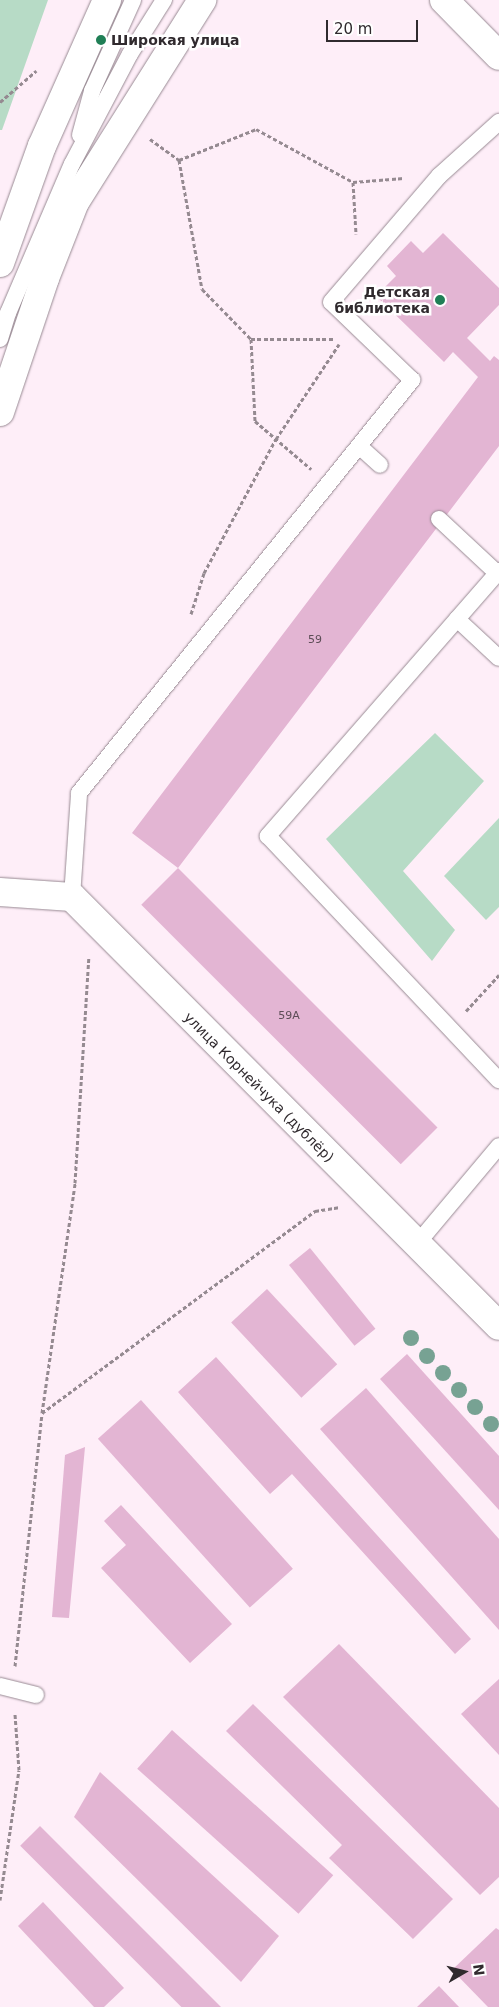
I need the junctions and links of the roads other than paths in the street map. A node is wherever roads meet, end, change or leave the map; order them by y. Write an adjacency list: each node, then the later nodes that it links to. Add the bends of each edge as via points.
1 (107, 0): 9 (street, via 42,146)
2 (133, 0): 8 (lane, via 92,92)
3 (164, 0): 8 (lane, via 130,54)
4 (202, 0): 11 (street, via 75,202 45,278)
5 (451, 2): 6 (street)
6 (499, 56)
7 (499, 122): 12 (lane, via 440,176 331,302 412,380)
8 (72, 164): 10 (lane)
9 (0, 263)
10 (0, 339)
11 (0, 412)
12 (359, 446): 13 (lane); 19 (lane, via 79,793)
13 (380, 465)
14 (439, 519): 15 (lane)
15 (498, 572): 16 (lane)
16 (458, 619): 17 (lane); 20 (lane, via 268,836)
17 (499, 658)
18 (0, 892): 19 (street)
19 (72, 897): 22 (street, улица Корнейчука (дублёр))
20 (499, 1080)
21 (499, 1146): 22 (lane)
22 (416, 1245): 23 (street, улица Корнейчука (дублёр))
23 (499, 1326)
24 (6, 1688): 25 (lane)
25 (36, 1695)

